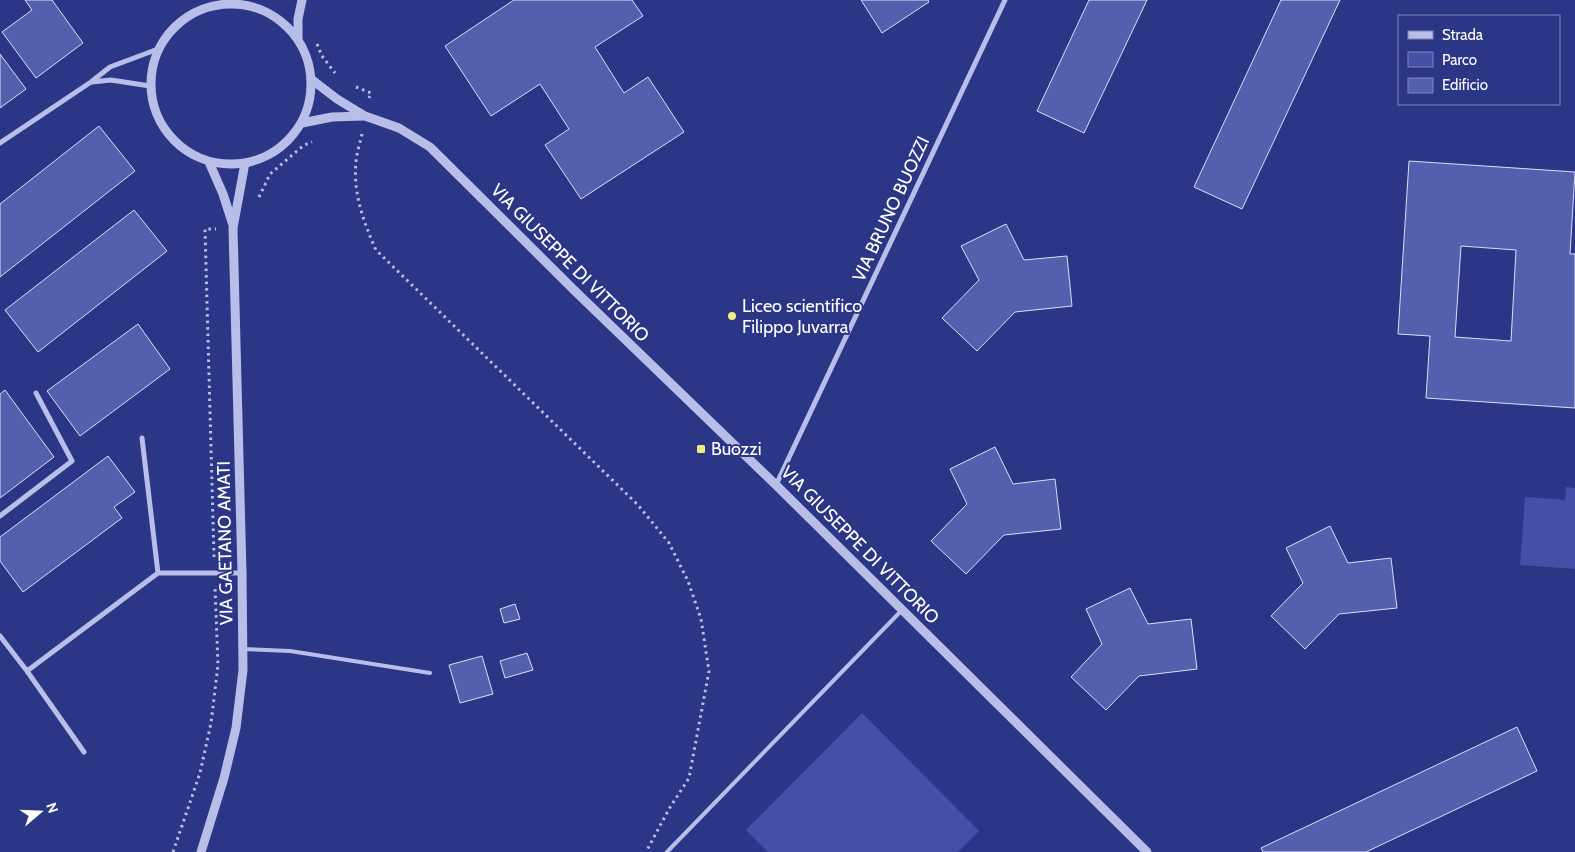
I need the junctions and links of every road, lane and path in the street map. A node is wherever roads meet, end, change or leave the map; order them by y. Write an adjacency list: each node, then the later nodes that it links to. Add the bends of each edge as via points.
1 (302, 0): 4 (street)
2 (1005, 0): 20 (street, VIA BRUNO BUOZZI)
3 (250, 2): 4 (street, via 292,30); 6 (street, via 225,3 198,10 169,31)
4 (298, 40): 8 (street, via 306,53)
5 (316, 43): 7 (path, via 322,56)
6 (158, 49): 9 (street, via 110,67); 10 (street, via 151,67)
7 (341, 78)
8 (311, 79): 12 (street, VIA GIUSEPPE DI VITTORIO); 13 (street, via 310,102)
9 (92, 82): 10 (street, via 111,80); 14 (street)
10 (150, 86): 15 (street, via 155,111 167,134 186,151)
11 (353, 86): 12 (path, via 371,93)
12 (364, 116): 13 (street, VIA GIUSEPPE DI VITTORIO, via 332,117); 20 (street, VIA GIUSEPPE DI VITTORIO, via 399,128 430,147); 31 (path, via 356,162 356,193 376,250 638,505 670,543 688,581 701,619 709,671 689,778)
13 (302, 123): 16 (street, via 278,149)
14 (0, 142)
15 (209, 162): 16 (street); 17 (street, VIA GAETANO AMATI)
16 (245, 163): 17 (street, VIA GAETANO AMATI)
17 (233, 228): 23 (street, VIA GAETANO AMATI)
18 (36, 393): 21 (street, via 72,461)
19 (142, 438): 22 (street)
20 (776, 485): 24 (street, VIA GIUSEPPE DI VITTORIO)
21 (0, 516)
22 (158, 573): 23 (street); 27 (street)
23 (242, 573): 26 (street, VIA GAETANO AMATI)
24 (902, 610): 32 (lane); 33 (street, VIA GIUSEPPE DI VITTORIO)
25 (0, 636): 27 (street)
26 (243, 649): 28 (lane, via 290,650); 30 (street, VIA GAETANO AMATI, via 236,728)
27 (27, 671): 29 (street)
28 (430, 673)
29 (84, 752)
30 (201, 852)
31 (646, 852)
32 (667, 852)
33 (1147, 852)

